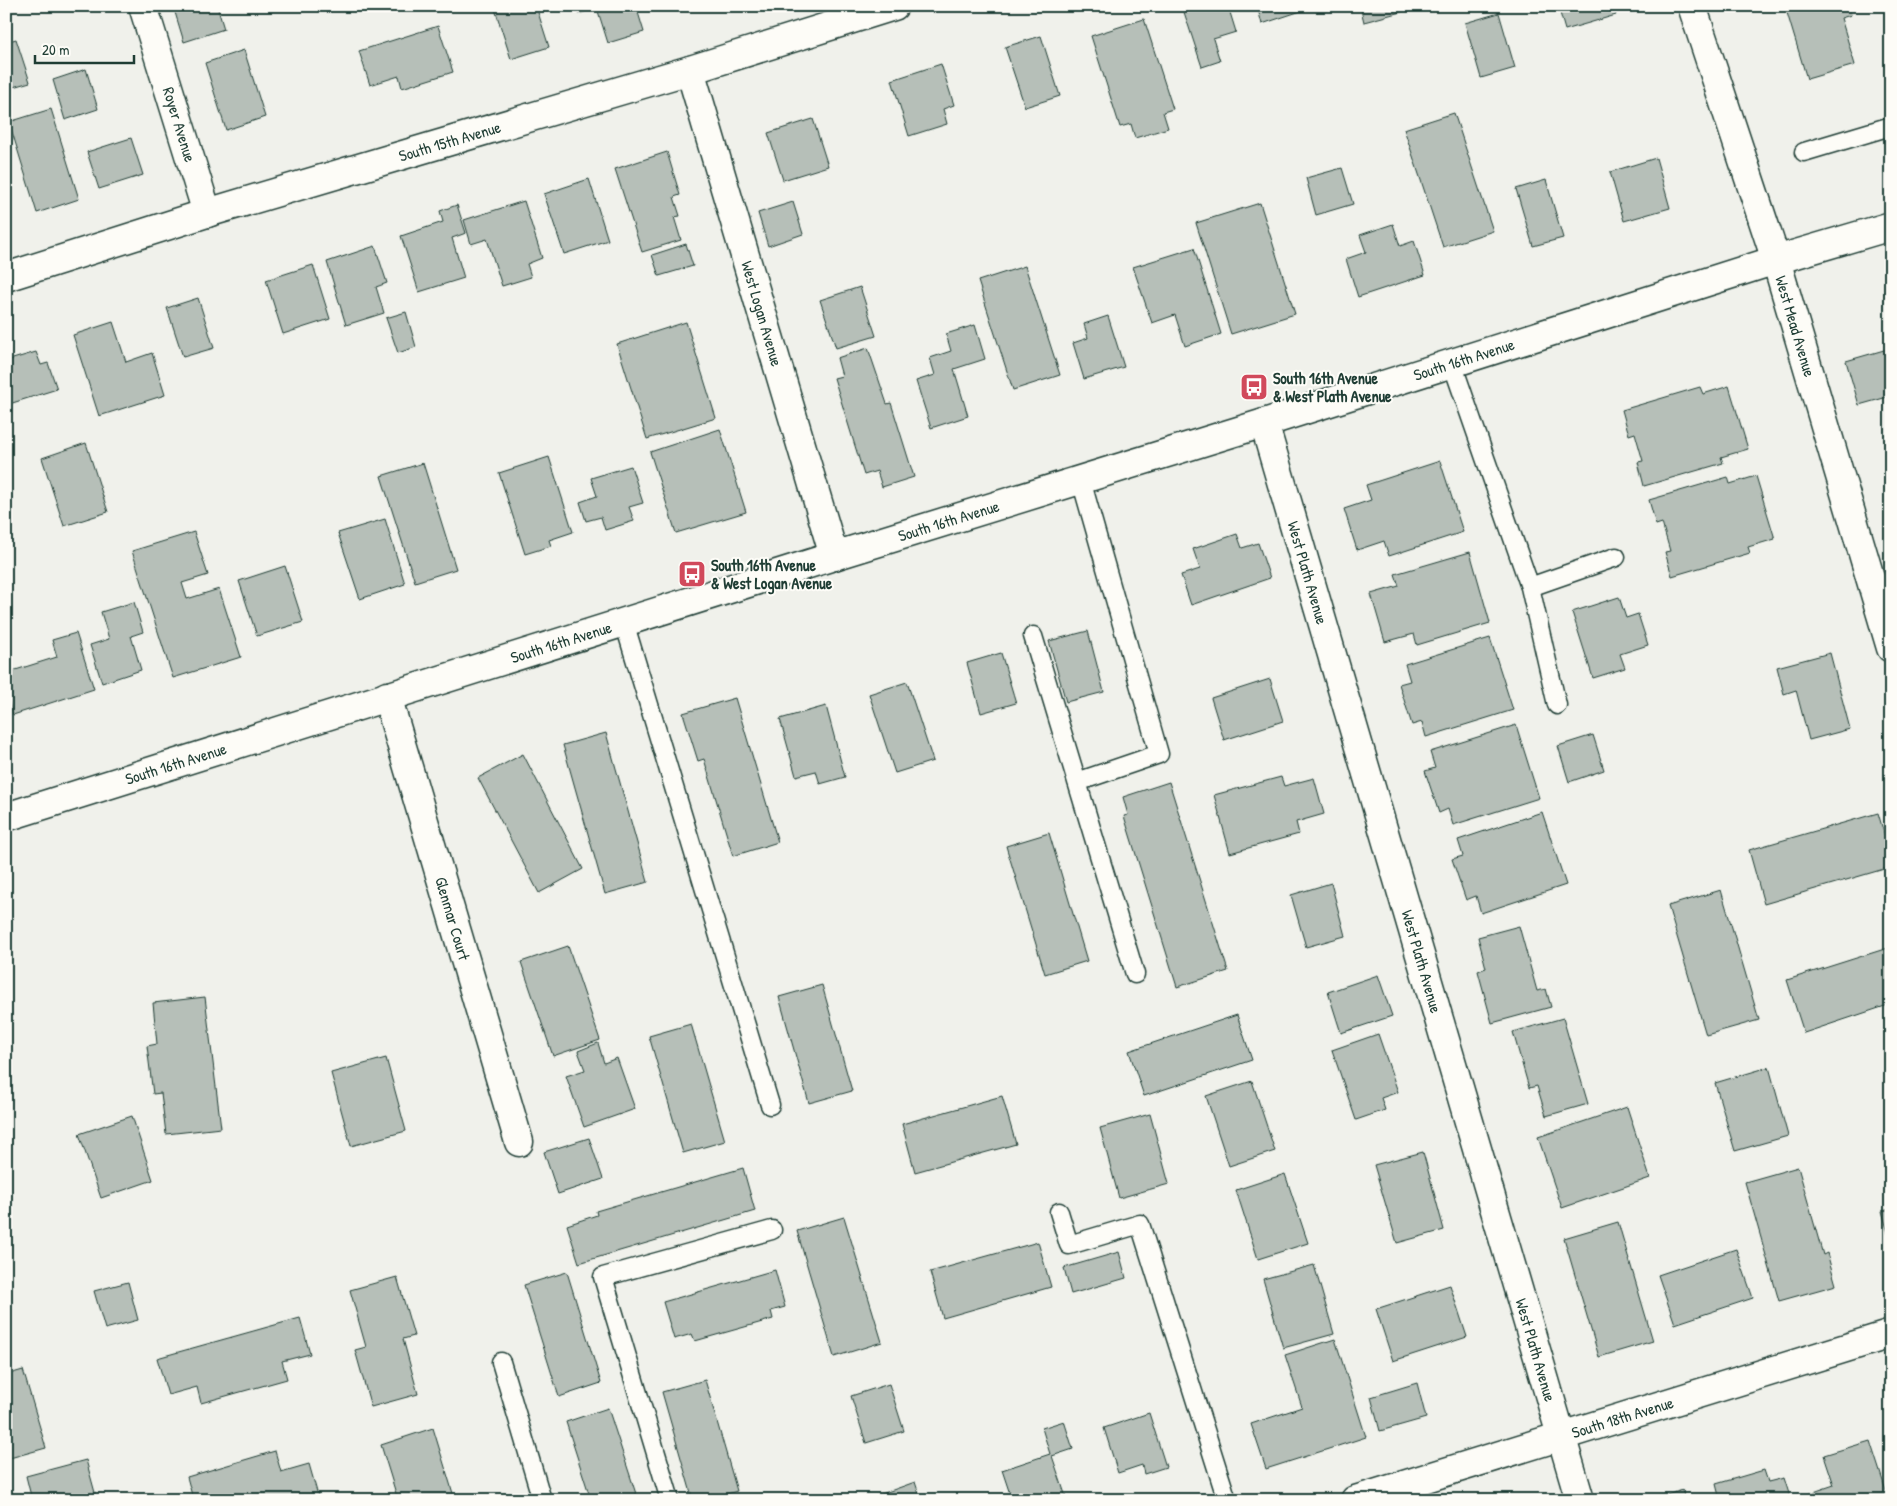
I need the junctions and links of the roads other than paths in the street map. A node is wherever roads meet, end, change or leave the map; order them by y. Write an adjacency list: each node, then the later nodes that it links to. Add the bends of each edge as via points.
1 (143, 6): 7 (street, Royer Avenue)
2 (894, 6): 4 (street, South 15th Avenue)
3 (1692, 6): 9 (street, West Mead Avenue)
4 (690, 70): 7 (street, South 15th Avenue); 14 (street, West Logan Avenue)
5 (1891, 126): 6 (lane)
6 (1804, 152)
7 (207, 213): 10 (street, South 15th Avenue)
8 (1891, 226): 9 (street, South 16th Avenue)
9 (1776, 260): 11 (street, South 16th Avenue); 19 (street, West Mead Avenue)
10 (6, 277)
11 (1452, 363): 12 (street, South 16th Avenue); 16 (lane)
12 (1264, 423): 13 (street, South 16th Avenue); 31 (street, West Plath Avenue)
13 (1081, 480): 14 (street, South 16th Avenue); 22 (lane, via 1159,754)
14 (834, 556): 17 (street, South 16th Avenue)
15 (1616, 557): 16 (lane)
16 (1530, 587): 21 (lane)
17 (624, 622): 20 (street, South 16th Avenue); 25 (lane)
18 (1033, 636): 22 (lane)
19 (1891, 648)
20 (387, 696): 23 (street, South 16th Avenue); 26 (street, Glenmar Court)
21 (1557, 705)
22 (1077, 782): 24 (lane)
23 (6, 817)
24 (1135, 974)
25 (770, 1106)
26 (519, 1142)
27 (1059, 1212): 34 (lane, via 1069,1245 1140,1224)
28 (772, 1230): 33 (lane, via 603,1277)
29 (1891, 1334): 31 (street, South 18th Avenue)
30 (501, 1362): 32 (lane)
31 (1561, 1435): 35 (street, South 18th Avenue); 36 (street, West Plath Avenue)
32 (542, 1500)
33 (670, 1500)
34 (1227, 1500)
35 (1355, 1500)
36 (1580, 1500)

